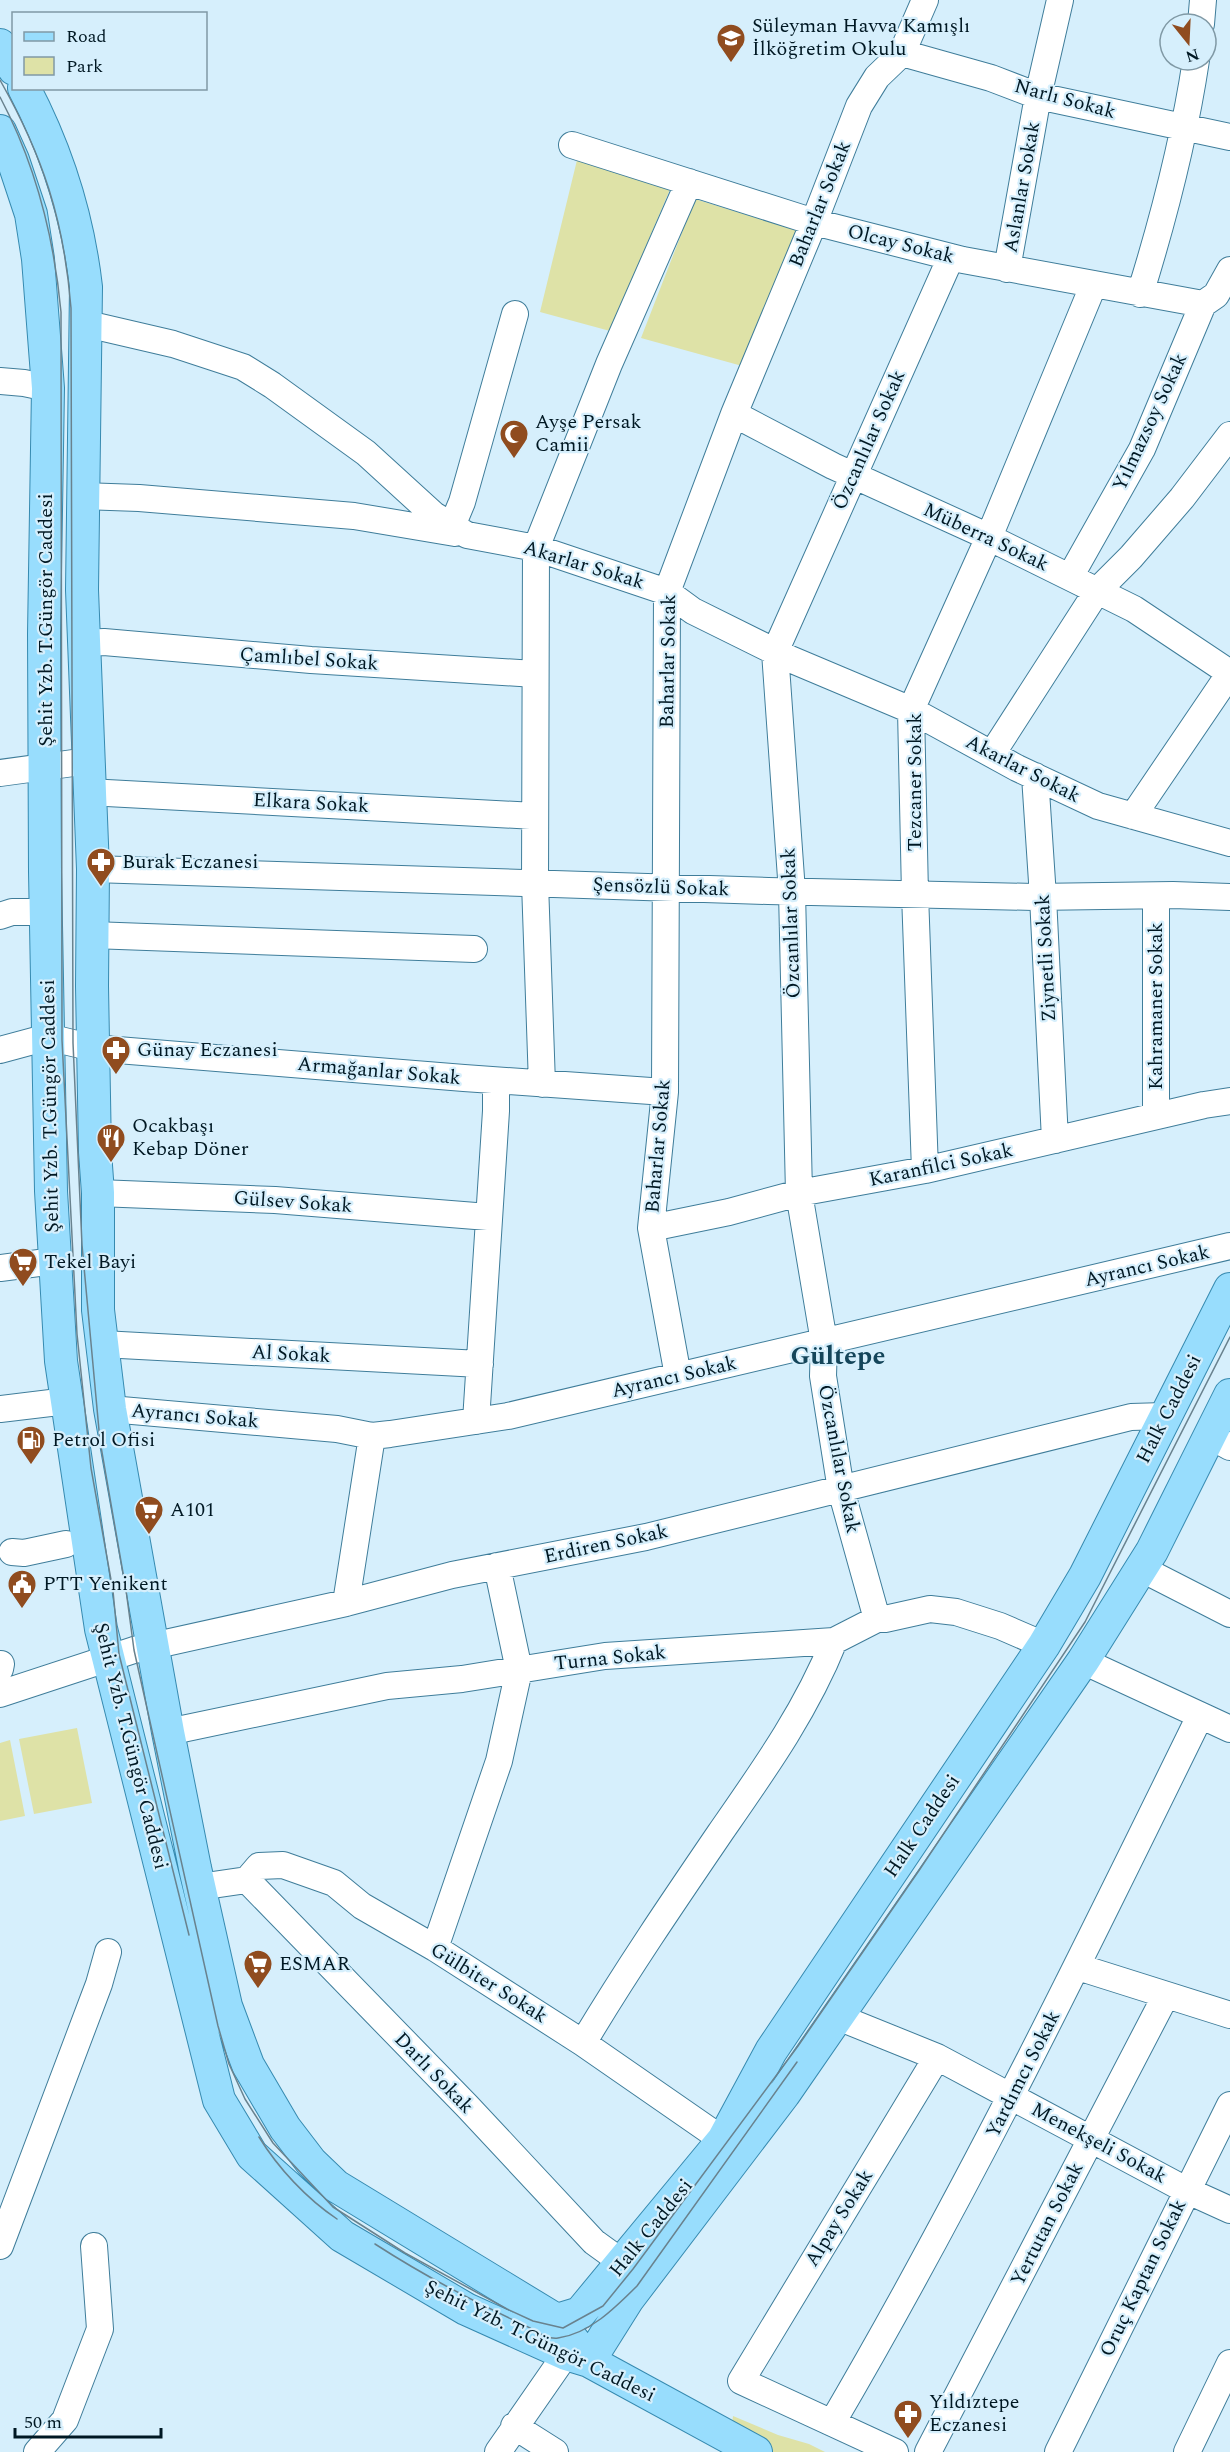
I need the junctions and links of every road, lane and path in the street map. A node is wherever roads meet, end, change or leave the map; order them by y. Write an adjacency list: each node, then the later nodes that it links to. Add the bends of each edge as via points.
1 (925, 0): 4 (street, Baharlar Sokak)
2 (1060, 0): 8 (street, Aslanlar Sokak)
3 (0, 45): 5 (main road)
4 (902, 53): 8 (street, Narlı Sokak); 14 (street, Baharlar Sokak, via 877,77 859,106)
5 (12, 66)
6 (1194, 72): 9 (street)
7 (25, 90): 22 (main road, Şehit Yzb. T.Güngör Caddesi, via 56,155 70,204 82,250)
8 (1038, 96): 9 (street, Narlı Sokak); 16 (street, Aslanlar Sokak)
9 (1185, 128): 11 (street, Narlı Sokak); 19 (street)
10 (0, 131): 24 (main road, Şehit Yzb. T.Güngör Caddesi, via 31,214 39,259)
11 (1230, 137)
12 (572, 145): 13 (street, Olcay Sokak)
13 (689, 182): 14 (street, Olcay Sokak); 31 (street, via 609,364)
14 (814, 222): 15 (street, Olcay Sokak); 25 (street, Baharlar Sokak)
15 (951, 257): 16 (street, Olcay Sokak); 27 (street, Özcanlılar Sokak)
16 (1007, 269): 18 (street, Olcay Sokak)
17 (1230, 270): 20 (street, Yılmazsoy Sokak, via 1216,295)
18 (1093, 286): 19 (street, Olcay Sokak); 30 (street, Tezcaner Sokak)
19 (1140, 294): 20 (street, Olcay Sokak)
20 (1203, 304): 32 (street, Yılmazsoy Sokak, via 1142,449)
21 (515, 314): 29 (street, via 462,501)
22 (87, 324): 28 (main road, Şehit Yzb. T.Güngör Caddesi); 29 (street, Akarlar Sokak, via 173,344 243,367 366,453 434,515)
23 (0, 381): 24 (street)
24 (48, 388): 42 (main road, Şehit Yzb. T.Güngör Caddesi)
25 (734, 414): 27 (street, Müberra Sokak); 34 (street, Baharlar Sokak)
26 (1230, 435): 33 (street, via 1175,506)
27 (853, 475): 30 (street, Müberra Sokak); 36 (street, Özcanlılar Sokak)
28 (82, 496): 29 (street, via 354,516); 35 (main road, Şehit Yzb. T.Güngör Caddesi)
29 (459, 530): 31 (street, Akarlar Sokak)
30 (989, 537): 32 (street, Müberra Sokak); 39 (street, Tezcaner Sokak)
31 (536, 548): 34 (street, Akarlar Sokak); 38 (street)
32 (1070, 577): 33 (street, Müberra Sokak)
33 (1097, 591): 37 (street, Müberra Sokak, via 1134,609); 40 (street)
34 (667, 592): 36 (street, Akarlar Sokak, via 693,611); 51 (street, Baharlar Sokak)
35 (83, 643): 38 (street, Çamlıbel Sokak); 41 (main road, Şehit Yzb. T.Güngör Caddesi)
36 (775, 652): 39 (street, Akarlar Sokak); 52 (street, Özcanlılar Sokak)
37 (1230, 673): 47 (street)
38 (535, 674): 46 (street)
39 (912, 710): 40 (street, Akarlar Sokak); 53 (street, Tezcaner Sokak)
40 (992, 754): 44 (street, Akarlar Sokak)
41 (88, 761): 42 (street); 45 (main road, Şehit Yzb. T.Güngör Caddesi)
42 (46, 766): 43 (street); 57 (main road, Şehit Yzb. T.Güngör Caddesi)
43 (0, 773)
44 (1035, 776): 47 (street, Akarlar Sokak, via 1098,806); 55 (street, Ziynetli Sokak)
45 (88, 792): 46 (street, Elkara Sokak); 49 (main road, Şehit Yzb. T.Güngör Caddesi)
46 (535, 816): 50 (street)
47 (1133, 816): 48 (street, Akarlar Sokak)
48 (1230, 843)
49 (93, 869): 50 (street, Şensözlü Sokak); 59 (main road, Şehit Yzb. T.Güngör Caddesi)
50 (535, 883): 51 (street, Şensözlü Sokak); 65 (street)
51 (666, 888): 52 (street, Şensözlü Sokak); 66 (street, Baharlar Sokak)
52 (792, 892): 53 (street, Şensözlü Sokak); 72 (street, Özcanlılar Sokak)
53 (915, 894): 55 (street, Şensözlü Sokak); 70 (street, Tezcaner Sokak)
54 (1156, 896): 55 (street, Şensözlü Sokak); 56 (street, Şensözlü Sokak); 68 (street, Kahramaner Sokak)
55 (1043, 897): 69 (street, Ziynetli Sokak)
56 (1230, 897)
57 (46, 912): 58 (street); 61 (main road, Şehit Yzb. T.Güngör Caddesi)
58 (0, 916)
59 (92, 935): 60 (street); 62 (main road, Şehit Yzb. T.Güngör Caddesi)
60 (474, 949)
61 (48, 1037): 62 (street, Armağanlar Sokak); 63 (street); 76 (main road, Şehit Yzb. T.Güngör Caddesi)
62 (93, 1048): 64 (street, Armağanlar Sokak); 71 (main road, Şehit Yzb. T.Güngör Caddesi)
63 (0, 1050)
64 (496, 1081): 65 (street, Armağanlar Sokak); 73 (street)
65 (542, 1084): 66 (street, Armağanlar Sokak)
66 (665, 1092): 74 (street, Baharlar Sokak)
67 (1230, 1101): 68 (street, Karanfilci Sokak)
68 (1156, 1116): 69 (street, Karanfilci Sokak)
69 (1055, 1140): 70 (street, Karanfilci Sokak)
70 (925, 1170): 72 (street, Karanfilci Sokak)
71 (98, 1192): 73 (street, Gülsev Sokak, via 275,1200); 80 (main road, Şehit Yzb. T.Güngör Caddesi, via 98,1310)
72 (799, 1193): 74 (street, Karanfilci Sokak); 79 (street, Özcanlılar Sokak)
73 (488, 1217): 81 (street)
74 (651, 1228): 82 (street, Baharlar Sokak)
75 (1230, 1246): 79 (street, Ayrancı Sokak)
76 (54, 1261): 77 (street); 84 (main road, Şehit Yzb. T.Güngör Caddesi)
77 (0, 1268)
78 (1230, 1289): 87 (main road, Halk Caddesi)
79 (824, 1342): 82 (street, Ayrancı Sokak); 91 (street, Özcanlılar Sokak, via 823,1376)
80 (102, 1344): 81 (street, Al Sokak); 86 (main road, Şehit Yzb. T.Güngör Caddesi)
81 (480, 1364): 88 (street)
82 (678, 1376): 88 (street, Ayrancı Sokak)
83 (1230, 1395): 90 (main road, Halk Caddesi)
84 (67, 1401): 85 (street); 102 (main road, Şehit Yzb. T.Güngör Caddesi, via 100,1629)
85 (0, 1409)
86 (110, 1409): 89 (street, Ayrancı Sokak, via 337,1429); 100 (main road, Şehit Yzb. T.Güngör Caddesi)
87 (1164, 1416): 91 (street, Erdiren Sokak, via 1131,1417); 101 (main road, Halk Caddesi, via 1085,1576)
88 (476, 1421): 89 (street, Ayrancı Sokak)
89 (372, 1436): 96 (street)
90 (1220, 1441): 95 (main road, Halk Caddesi)
91 (841, 1490): 94 (street, Erdiren Sokak, via 646,1537); 98 (street, Özcanlılar Sokak)
92 (66, 1544): 93 (street)
93 (12, 1552)
94 (497, 1566): 96 (street, Erdiren Sokak); 104 (street)
95 (1142, 1569): 97 (street); 103 (main road, Halk Caddesi)
96 (346, 1603): 100 (street, Erdiren Sokak)
97 (1230, 1614)
98 (876, 1619): 99 (street, Turna Sokak); 101 (street, Turna Sokak, via 930,1609 956,1612)
99 (834, 1641): 104 (street, Turna Sokak, via 605,1656); 117 (street, via 820,1676 784,1741 623,1976)
100 (153, 1645): 102 (street, Erdiren Sokak); 108 (main road, Şehit Yzb. T.Güngör Caddesi)
101 (1044, 1645): 122 (main road, Halk Caddesi, via 771,2051)
102 (108, 1658): 105 (street, Erdiren Sokak); 129 (main road, Şehit Yzb. T.Güngör Caddesi, via 219,2100 252,2155 342,2236 466,2309)
103 (1083, 1661): 106 (street); 116 (main road, Halk Caddesi)
104 (519, 1670): 108 (street, Turna Sokak, via 387,1686); 111 (street, via 499,1761)
105 (0, 1694)
106 (1200, 1716): 107 (street); 113 (street, Yardımcı Sokak)
107 (1230, 1729)
108 (168, 1732): 110 (main road, Şehit Yzb. T.Güngör Caddesi)
109 (247, 1880): 110 (street); 111 (street, Gülbiter Sokak, via 259,1866 283,1865 333,1883 362,1906); 127 (street, Darlı Sokak, via 594,2242)
110 (199, 1887): 128 (main road, Şehit Yzb. T.Güngör Caddesi, via 226,2006 248,2065 285,2128 312,2162 336,2186)
111 (435, 1948): 117 (street, Gülbiter Sokak)
112 (108, 1952): 125 (street)
113 (1078, 1967): 114 (street); 119 (street, Yardımcı Sokak)
114 (1166, 1995): 115 (street); 121 (street, Yertutan Sokak)
115 (1230, 2015)
116 (838, 2017): 118 (street, Menekşeli Sokak); 129 (main road, Halk Caddesi, via 628,2299)
117 (583, 2043): 122 (street, Gülbiter Sokak)
118 (937, 2057): 119 (street, Menekşeli Sokak); 131 (street, Alpay Sokak, via 741,2381)
119 (1012, 2096): 121 (street, Menekşeli Sokak); 131 (street, Yardımcı Sokak, via 912,2285)
120 (1230, 2105): 123 (street, Oruç Kaptan Sokak)
121 (1091, 2138): 123 (street, Menekşeli Sokak); 138 (street, Yertutan Sokak)
122 (723, 2140): 127 (main road, Halk Caddesi)
123 (1186, 2190): 124 (street, Menekşeli Sokak); 139 (street, Oruç Kaptan Sokak)
124 (1230, 2210)
125 (0, 2246)
126 (94, 2246): 133 (street, via 100,2329 65,2420)
127 (623, 2263): 128 (main road, Halk Caddesi, via 580,2313)
128 (557, 2320): 129 (main road)
129 (577, 2358): 132 (street); 136 (main road, Şehit Yzb. T.Güngör Caddesi)
130 (1227, 2379): 140 (street)
131 (832, 2423): 137 (street)
132 (514, 2426): 134 (street); 135 (street)
133 (37, 2452)
134 (498, 2452)
135 (555, 2452)
136 (756, 2452)
137 (895, 2452)
138 (928, 2452)
139 (1058, 2452)
140 (1187, 2452)

